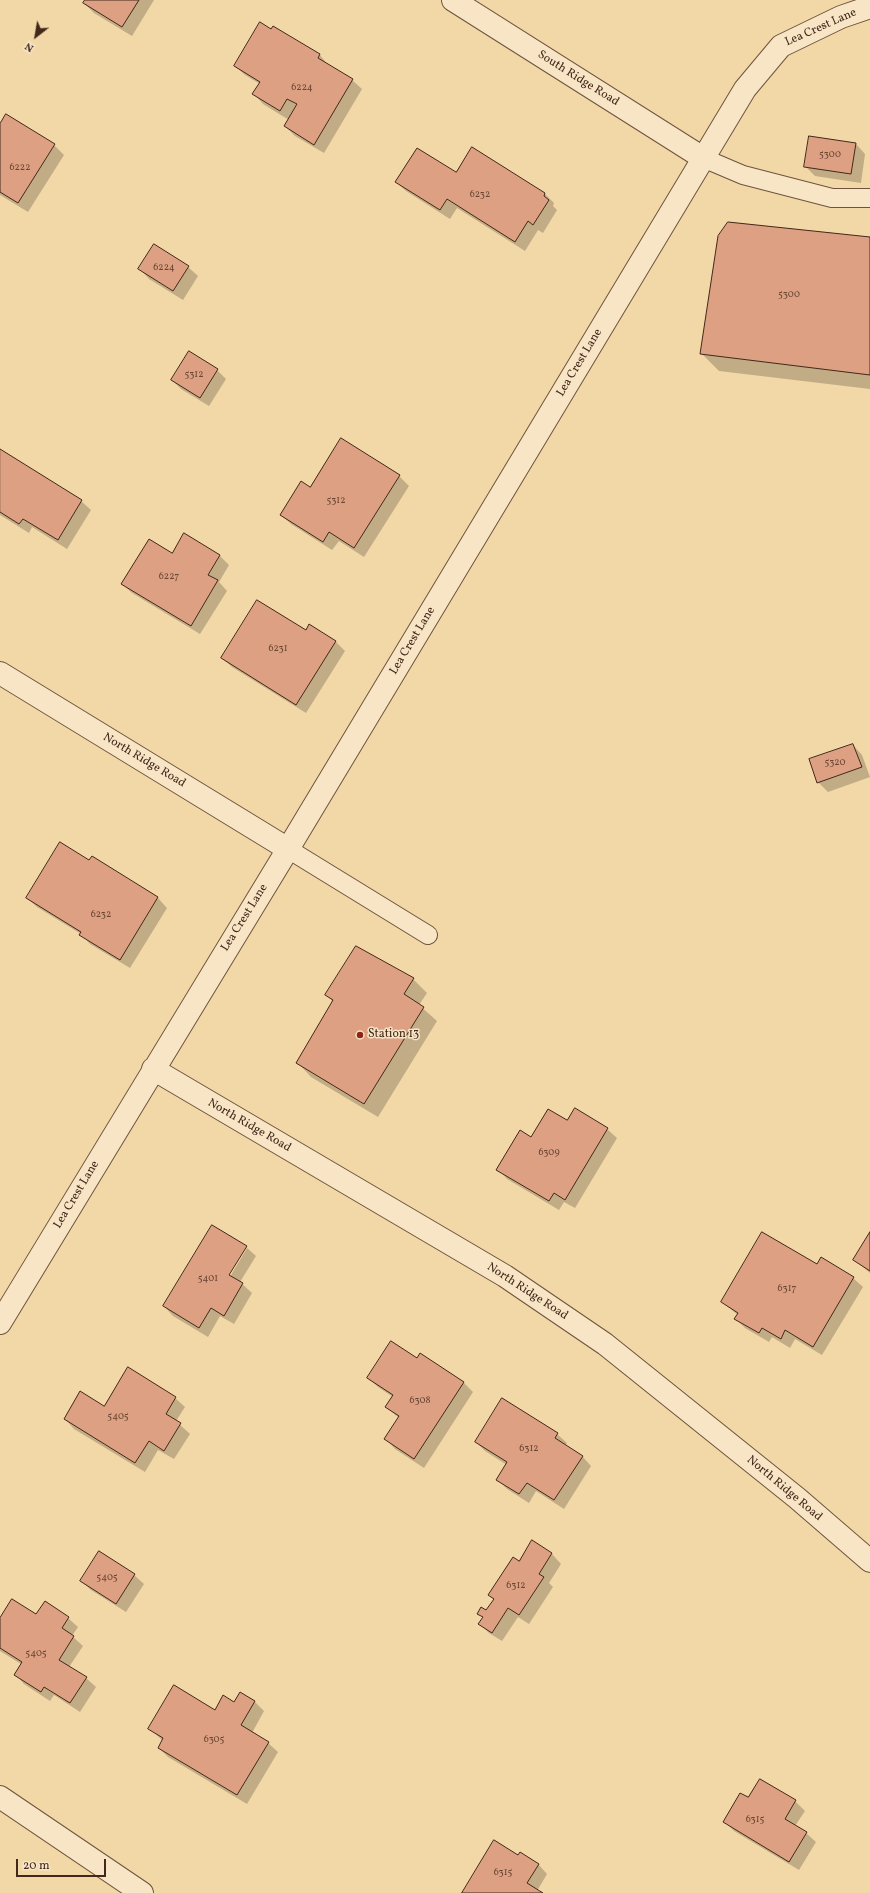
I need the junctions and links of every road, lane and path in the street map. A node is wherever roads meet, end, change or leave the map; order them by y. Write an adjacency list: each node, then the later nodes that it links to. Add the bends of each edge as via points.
1 (453, 0): 3 (street, South Ridge Road)
2 (870, 7): 3 (street, Lea Crest Lane, via 841,17 781,46 745,89)
3 (703, 158): 4 (lane, via 743,175 832,198); 6 (street, Lea Crest Lane)
4 (870, 198)
5 (0, 673): 6 (street, North Ridge Road)
6 (288, 849): 7 (lane); 8 (street, Lea Crest Lane)
7 (428, 935)
8 (153, 1069): 9 (street, Lea Crest Lane); 10 (street, North Ridge Road, via 505,1276 598,1340 797,1498)
9 (0, 1323)
10 (870, 1562)
11 (0, 1797): 12 (street)
12 (142, 1893)

